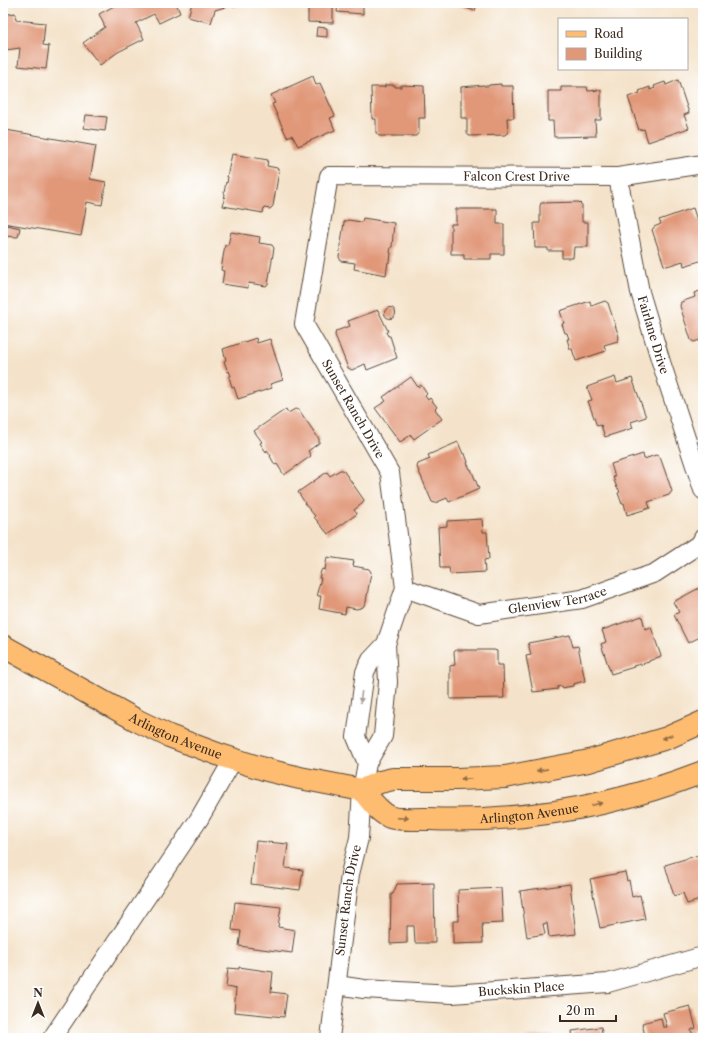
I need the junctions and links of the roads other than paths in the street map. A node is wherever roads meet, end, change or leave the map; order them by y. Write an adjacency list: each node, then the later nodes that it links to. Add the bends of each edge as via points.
1 (703, 164): 3 (street, Falcon Crest Drive)
2 (329, 176): 3 (street, Falcon Crest Drive); 6 (street, Sunset Ranch Drive, via 304,324 390,473)
3 (618, 177): 4 (street, Fairlane Drive, via 640,292)
4 (703, 490)
5 (702, 540): 6 (street, Glenview Terrace, via 656,573 582,599 479,614)
6 (405, 588): 7 (street, Sunset Ranch Drive)
7 (386, 644): 11 (street, Sunset Ranch Drive, via 388,682 383,736); 11 (street, Sunset Ranch Drive, one-way to 11, via 371,660 364,678 356,737)
8 (3, 646): 10 (main road, Arlington Avenue, via 138,722)
9 (703, 722): 13 (main road, one-way to 13, via 667,738 589,761 505,777 393,779)
10 (233, 760): 13 (main road, Arlington Avenue, via 300,778); 16 (street, via 199,819)
11 (367, 763): 13 (street, Sunset Ranch Drive)
12 (703, 772): 13 (main road, Arlington Avenue, one-way to 12, via 391,818 494,819 545,814 594,805 652,790)
13 (362, 790): 15 (street, Sunset Ranch Drive, via 359,838 350,874)
14 (703, 956): 15 (street, Buckskin Place, via 608,983 452,994)
15 (337, 986): 17 (street, Sunset Ranch Drive)
16 (52, 1038)
17 (330, 1038)

